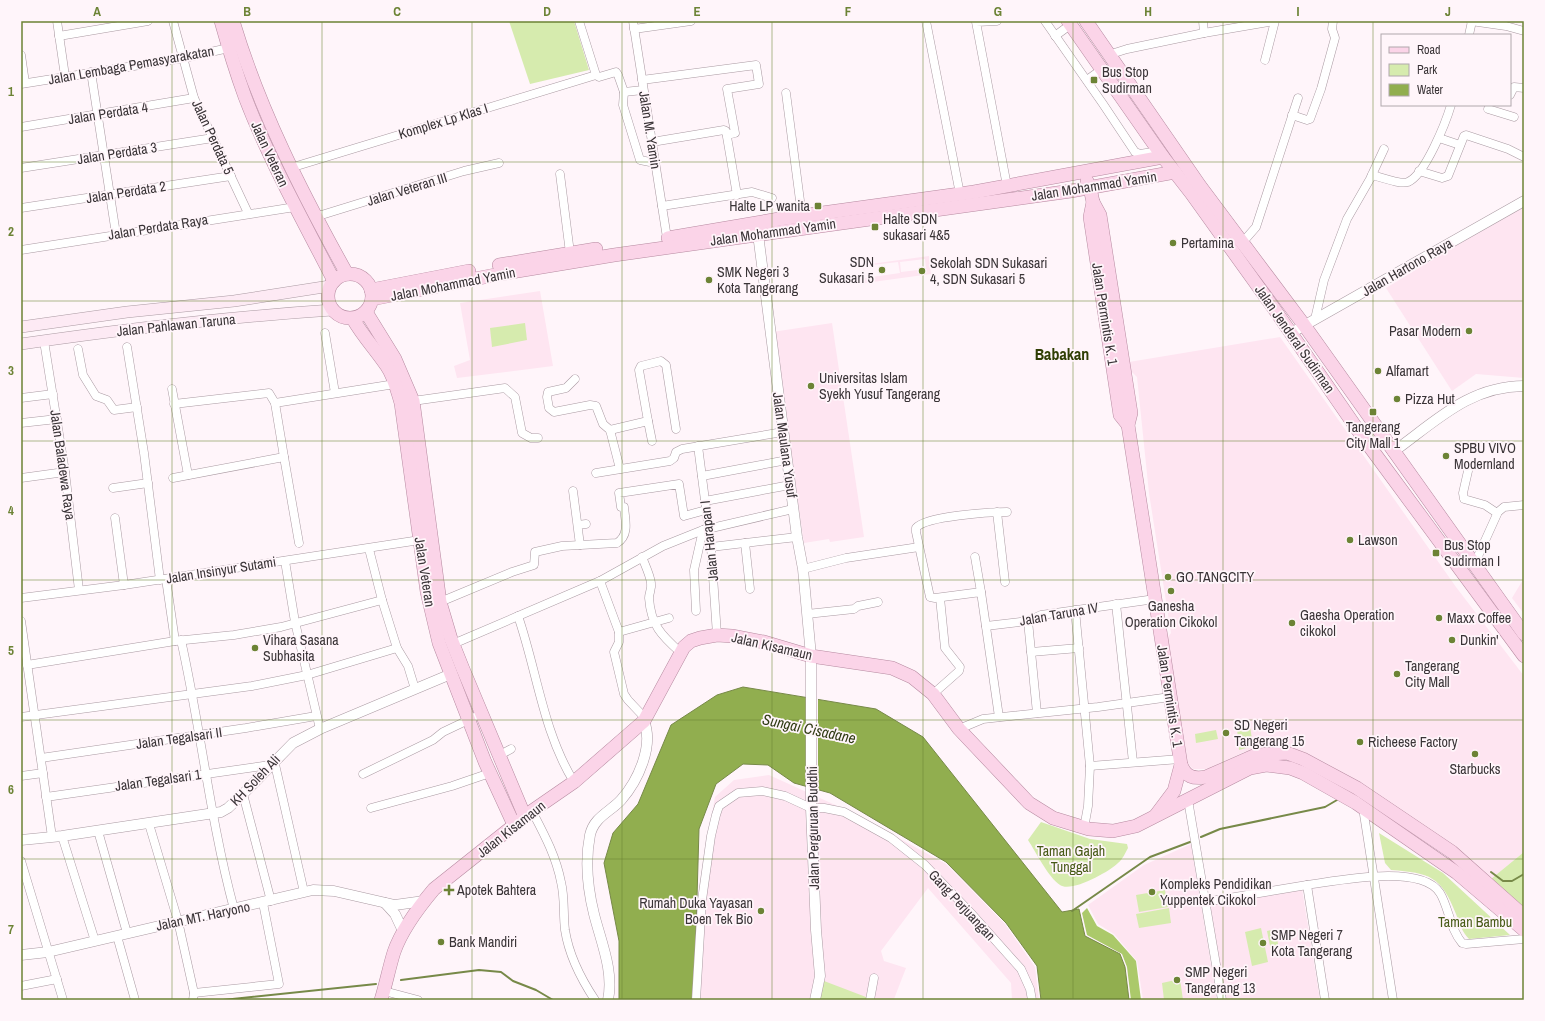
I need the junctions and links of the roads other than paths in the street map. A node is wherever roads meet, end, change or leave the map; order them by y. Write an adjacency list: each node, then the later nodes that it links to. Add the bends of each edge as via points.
1 (57, 21): 23 (street)
2 (148, 21): 23 (street)
3 (173, 21): 28 (street, Jalan Perdata 5)
4 (221, 21): 25 (main road, Jalan Veteran)
5 (233, 21): 25 (main road, Jalan Veteran)
6 (579, 21): 33 (street)
7 (691, 21): 18 (street)
8 (926, 21): 76 (street)
9 (976, 21): 10 (street); 73 (street)
10 (997, 21)
11 (1045, 21): 24 (street)
12 (1086, 21): 27 (main road, Jalan Jenderal Sudirman)
13 (1203, 21): 21 (street)
14 (1274, 21): 21 (street); 29 (street)
15 (1333, 21): 49 (street, via 1335,38 1310,119)
16 (1472, 21): 19 (street); 22 (street)
17 (1069, 23): 24 (street); 30 (main road, Jalan Jenderal Sudirman)
18 (634, 25): 34 (street, Jalan M. Yamin)
19 (1517, 25): 20 (street)
20 (1524, 31)
21 (1204, 33): 27 (street)
22 (1469, 34)
23 (59, 36): 32 (street)
24 (1055, 36): 35 (street)
25 (235, 46): 28 (street, Jalan Lembaga Pemasyarakatan); 65 (main road, Jalan Veteran); 81 (main road, Jalan Veteran, via 246,98)
26 (21, 55): 36 (street)
27 (1108, 55): 89 (main road, Jalan Jenderal Sudirman)
28 (184, 58): 31 (street, Jalan Lembaga Pemasyarakatan); 42 (street, Jalan Perdata 5)
29 (1265, 60)
30 (1101, 70): 35 (street); 58 (main road, Jalan Jenderal Sudirman)
31 (91, 72): 32 (street, Jalan Lembaga Pemasyarakatan); 48 (street)
32 (66, 76): 36 (street, Jalan Lembaga Pemasyarakatan)
33 (598, 76): 39 (street, via 616,72); 65 (street, Komplex Lp Klas I)
34 (642, 80): 38 (street, Jalan M. Yamin); 52 (street, via 756,64 759,84 727,89 734,133)
35 (1087, 80): 58 (street, via 1135,152)
36 (23, 83)
37 (1524, 88): 41 (street, via 1514,87)
38 (643, 90): 39 (street); 55 (street, Jalan M. Yamin)
39 (624, 92): 63 (street, via 623,105 640,160)
40 (786, 93): 84 (street)
41 (1511, 93)
42 (194, 98): 48 (street, Jalan Perdata 4); 53 (street, Jalan Perdata 5)
43 (1298, 98): 49 (street)
44 (1451, 106): 54 (street)
45 (1506, 106): 47 (street)
46 (1488, 109): 47 (street)
47 (1503, 114): 50 (street)
48 (97, 115): 51 (street, Jalan Perdata 4); 59 (street)
49 (1292, 115): 89 (street, via 1256,227)
50 (1514, 117)
51 (21, 127)
52 (727, 135): 55 (street, via 726,131 722,130); 77 (street)
53 (213, 138): 59 (street, Jalan Perdata 3); 71 (street, Jalan Perdata 5)
54 (1439, 138): 56 (street); 66 (street)
55 (652, 142): 63 (street, Jalan M. Yamin)
56 (1460, 145): 60 (street, via 1464,136 1469,136); 66 (street, via 1448,176)
57 (1384, 149): 70 (street)
58 (1161, 154): 61 (main road, Jalan Mohammad Yamin); 67 (main road, Jalan Jenderal Sudirman)
59 (103, 155): 64 (street, Jalan Perdata 3); 75 (street)
60 (1524, 157)
61 (1138, 162): 68 (main road, Jalan Mohammad Yamin); 72 (main road)
62 (499, 163): 85 (street, Jalan Veteran III)
63 (655, 163): 80 (street, Jalan M. Yamin)
64 (21, 168)
65 (290, 168): 85 (main road, Jalan Veteran)
66 (1419, 171): 70 (street, via 1407,183)
67 (1175, 172): 72 (main road, Jalan Mohammad Yamin); 101 (main road, Jalan Jenderal Sudirman)
68 (1079, 173): 73 (main road, Jalan Mohammad Yamin); 74 (main road, Jalan Permintis K. 1)
69 (560, 174): 91 (street)
70 (1372, 175): 98 (street, via 1347,219)
71 (231, 176): 75 (street, Jalan Perdata 2); 83 (street, Jalan Perdata 5)
72 (1146, 179): 74 (main road, Jalan Mohammad Yamin)
73 (1007, 186): 76 (main road, Jalan Mohammad Yamin)
74 (1090, 188): 87 (main road, Jalan Mohammad Yamin); 172 (main road, Jalan Permintis K. 1, via 1093,202 1100,215 1108,263 1131,413 1128,425)
75 (110, 194): 82 (street, Jalan Perdata 2); 86 (street)
76 (960, 194): 84 (main road, Jalan Mohammad Yamin)
77 (738, 195): 78 (street, via 756,192); 80 (street)
78 (772, 198)
79 (1524, 201): 98 (street, Jalan Hartono Raya)
80 (662, 206): 88 (street, Jalan M. Yamin)
81 (295, 207): 83 (street, Jalan Perdata Raya); 93 (main road, Jalan Veteran)
82 (21, 208)
83 (248, 213): 86 (street, Jalan Perdata Raya)
84 (802, 216): 88 (main road, Jalan Mohammad Yamin)
85 (315, 217): 92 (main road, Jalan Veteran)
86 (116, 234): 90 (street, Jalan Perdata Raya)
87 (758, 234): 94 (main road, Jalan Mohammad Yamin); 122 (street, Jalan Maulana Yusuf)
88 (667, 238): 91 (main road, Jalan Mohammad Yamin)
89 (1242, 243): 98 (main road, Jalan Jenderal Sudirman)
90 (21, 250)
91 (570, 253): 94 (main road, Jalan Mohammad Yamin)
92 (347, 274): 93 (main road); 94 (main road, via 357,275 366,281)
93 (332, 283): 95 (main road, via 328,303); 99 (main road, Jalan Pahlawan Taruna, via 234,302 127,312)
94 (371, 294): 96 (main road)
95 (332, 310): 97 (main road, via 343,318); 102 (main road, Jalan Pahlawan Taruna)
96 (366, 312): 97 (main road); 113 (main road, Jalan Veteran, via 395,359)
97 (352, 319): 107 (main road, Jalan Veteran, via 387,366)
98 (1309, 322): 101 (street, Jalan Hartono Raya); 126 (main road, Jalan Jenderal Sudirman)
99 (21, 327)
100 (325, 333): 110 (street)
101 (1291, 333): 197 (main road, Jalan Jenderal Sudirman, via 1400,488)
102 (44, 341): 103 (main road, Jalan Pahlawan Taruna); 111 (street, Jalan Baladewa Raya)
103 (21, 344)
104 (127, 347): 116 (street)
105 (78, 349): 116 (street, via 81,371 96,396 107,400 114,410)
106 (575, 379): 121 (street, via 569,387 548,392 550,410 554,412 594,405 603,424)
107 (395, 384): 110 (street); 129 (main road, Jalan Veteran)
108 (1524, 386): 126 (street, via 1500,387 1480,393 1440,416)
109 (172, 389): 115 (street)
110 (335, 393): 114 (street)
111 (53, 394): 112 (street); 117 (street, Jalan Baladewa Raya)
112 (21, 398)
113 (413, 401): 123 (street, via 505,388 515,397 522,433 531,438); 129 (main road, Jalan Veteran)
114 (275, 403): 115 (street, via 272,396 264,393); 127 (street)
115 (174, 404): 134 (street)
116 (137, 407): 138 (street)
117 (58, 419): 119 (street); 132 (street, Jalan Baladewa Raya)
118 (648, 421): 120 (street, via 639,370 643,366 663,362 666,365); 121 (street); 124 (street)
119 (21, 423)
120 (676, 429)
121 (610, 430): 130 (street)
122 (783, 432): 125 (street); 128 (street, Jalan Maulana Yusuf)
123 (538, 438)
124 (652, 441)
125 (698, 446): 130 (street, via 678,450 670,461); 135 (street, Jalan Harapan I)
126 (1393, 452): 161 (main road, Jalan Jenderal Sudirman)
127 (284, 457): 134 (street); 152 (street)
128 (787, 460): 135 (street); 139 (street, Jalan Maulana Yusuf)
129 (415, 461): 151 (main road, Jalan Veteran); 174 (main road, Jalan Veteran)
130 (620, 469): 133 (street)
131 (1468, 471): 147 (street, via 1464,499 1485,505)
132 (65, 472): 136 (street); 168 (street, Jalan Baladewa Raya)
133 (596, 474)
134 (188, 475): 137 (street)
135 (702, 476): 143 (street, Jalan Harapan I)
136 (21, 478)
137 (173, 478)
138 (148, 483): 140 (street); 163 (street)
139 (790, 485): 143 (street); 144 (street, Jalan Maulana Yusuf)
140 (114, 488)
141 (573, 491): 154 (street, via 582,525)
142 (1524, 505): 147 (street, via 1504,507)
143 (706, 506): 149 (street, Jalan Harapan I); 154 (street, via 684,516 679,484 619,493 626,526 622,539 618,543)
144 (793, 509): 149 (street); 150 (street, Jalan Maulana Yusuf)
145 (997, 512): 146 (street); 156 (street, via 954,516 923,523 916,528); 165 (street)
146 (1007, 512)
147 (1497, 513): 161 (street)
148 (115, 518): 166 (street)
149 (706, 529): 155 (street, Jalan Harapan I); 158 (street); 178 (street, via 694,570)
150 (797, 537): 153 (street); 162 (street, Jalan Maulana Yusuf)
151 (420, 540): 157 (street, Jalan Insinyur Sutami); 199 (main road, Jalan Veteran, via 427,592 439,643)
152 (299, 543)
153 (745, 543): 155 (street); 167 (street)
154 (580, 545): 174 (street, via 535,552 534,565)
155 (711, 547): 189 (street, Jalan Harapan I)
156 (919, 547): 162 (street, via 846,558); 171 (street, via 929,595 932,598)
157 (369, 549): 160 (street, Jalan Insinyur Sutami); 173 (street)
158 (642, 557): 164 (street); 185 (street, via 651,581 652,590 649,596)
159 (975, 557): 169 (street)
160 (284, 561): 163 (street, Jalan Insinyur Sutami); 184 (street)
161 (1474, 565): 188 (main road, Jalan Jenderal Sudirman)
162 (803, 569): 179 (street, Jalan Maulana Yusuf)
163 (163, 579): 166 (street, Jalan Insinyur Sutami); 190 (street)
164 (600, 581): 180 (street); 187 (street)
165 (1005, 582)
166 (124, 585): 168 (street, Jalan Insinyur Sutami)
167 (750, 589)
168 (79, 590): 170 (street, Jalan Insinyur Sutami)
169 (981, 592): 171 (street); 186 (street)
170 (21, 598)
171 (940, 598): 204 (street, via 945,648 960,667 959,671)
172 (1155, 599): 176 (street, Jalan Taruna IV); 205 (main road, Jalan Permintis K. 1)
173 (382, 600): 184 (street); 192 (street)
174 (440, 602): 191 (main road, Jalan Veteran)
175 (878, 602): 179 (street, via 854,609)
176 (1116, 604): 177 (street, Jalan Taruna IV); 206 (street)
177 (1075, 610): 183 (street, Jalan Taruna IV, via 1041,615); 193 (street)
178 (696, 611)
179 (807, 614): 196 (street, Jalan Maulana Yusuf)
180 (518, 616): 191 (street); 231 (street, via 552,738 562,764)
181 (670, 618): 185 (street)
182 (21, 621): 198 (street)
183 (1028, 621): 186 (street, Jalan Taruna IV); 195 (street)
184 (295, 622): 190 (street, via 249,633); 200 (street)
185 (654, 622): 187 (street); 194 (street, via 659,633)
186 (986, 626): 212 (street)
187 (619, 632): 215 (street, via 619,642 614,652 624,694)
188 (1524, 634)
189 (718, 635): 194 (main road, Jalan Kisamaun, via 691,641); 196 (main road, Jalan Kisamaun, via 750,639)
190 (178, 641): 198 (street); 203 (street)
191 (453, 644): 209 (main road, Jalan Veteran)
192 (397, 648): 200 (street); 202 (street, via 408,666)
193 (1079, 648): 195 (street); 207 (street)
194 (680, 652): 215 (main road, Jalan Kisamaun)
195 (1031, 652): 208 (street)
196 (811, 656): 204 (main road, Jalan Kisamaun, via 887,666 912,678); 236 (street, Jalan Perguruan Buddhi)
197 (1524, 656)
198 (27, 665): 201 (street)
199 (451, 674): 202 (street, KH Soleh Ali); 214 (main road, Jalan Veteran)
200 (307, 675): 203 (street); 211 (street)
201 (25, 679): 210 (street)
202 (415, 689): 217 (street, KH Soleh Ali)
203 (193, 694): 210 (street); 218 (street)
204 (933, 694): 216 (main road, Jalan Kisamaun)
205 (1170, 697): 206 (street); 223 (main road, Jalan Permintis K. 1)
206 (1126, 704): 207 (street); 222 (street)
207 (1084, 709): 208 (street); 225 (street)
208 (1037, 713): 212 (street)
209 (481, 714): 214 (street); 220 (main road, Jalan Veteran)
210 (34, 715): 213 (street); 221 (street)
211 (316, 716): 217 (street); 218 (street, Jalan Tegalsari II)
212 (999, 716): 216 (street)
213 (21, 717)
214 (469, 720): 228 (main road, Jalan Veteran); 229 (street)
215 (645, 720): 231 (main road, Jalan Kisamaun); 276 (street, via 647,744 634,781 621,800 596,822 590,836 588,867 591,898 610,978)
216 (959, 728): 242 (main road, Jalan Kisamaun, via 1029,803 1053,818)
217 (320, 729): 224 (street, KH Soleh Ali, via 293,743)
218 (198, 735): 221 (street, Jalan Tegalsari II); 227 (street)
219 (511, 749): 220 (street)
220 (498, 756): 239 (main road, Jalan Veteran)
221 (41, 758): 226 (street)
222 (1133, 762): 223 (street); 225 (street)
223 (1180, 762): 240 (main road, Jalan Permintis K. 1, via 1174,791); 247 (main road, via 1186,775 1190,778 1200,778 1256,755 1287,753 1296,756 1356,788)
224 (272, 763): 227 (street, Jalan Tegalsari 1); 232 (street, KH Soleh Ali); 250 (street)
225 (1090, 766): 242 (street)
226 (43, 773): 230 (street); 233 (street)
227 (205, 773): 233 (street, Jalan Tegalsari 1); 238 (street)
228 (490, 773): 235 (street); 239 (main road, Jalan Veteran)
229 (363, 774)
230 (21, 776)
231 (574, 782): 239 (main road, Jalan Kisamaun)
232 (243, 794): 238 (street, KH Soleh Ali, via 226,810); 253 (street)
233 (46, 797): 244 (street)
234 (1188, 800): 237 (main road, Jalan Kisamaun, via 1250,768 1266,764 1303,773); 240 (main road, Jalan Kisamaun); 254 (street)
235 (371, 808)
236 (811, 808): 277 (street, via 785,796 762,791 738,793 719,806 711,836 702,900); 278 (street, Jalan Perguruan Buddhi, via 820,976); 280 (street, Gang Perjuangan, via 844,812 891,838 925,865 1020,969 1030,989)
237 (1363, 808): 247 (main road, Jalan Kisamaun); 248 (street)
238 (212, 815): 241 (street, KH Soleh Ali); 256 (street)
239 (524, 818): 252 (main road, Jalan Kisamaun, via 434,889); 275 (street, via 545,836 558,866 564,894 565,931 580,975)
240 (1154, 819): 242 (main road, Jalan Kisamaun, via 1122,830 1103,832)
241 (149, 824): 243 (street, KH Soleh Ali); 259 (street)
242 (1084, 828)
243 (98, 831): 244 (street, KH Soleh Ali); 262 (street)
244 (57, 837): 245 (street, KH Soleh Ali); 264 (street)
245 (21, 840)
246 (21, 861): 265 (street)
247 (1458, 865): 251 (main road); 260 (main road)
248 (1374, 877): 249 (street); 263 (street, via 1406,877 1427,881 1440,893 1462,943); 283 (street)
249 (1307, 885): 254 (street); 282 (street)
250 (304, 892): 253 (street, Jalan MT. Haryono); 255 (street, Jalan MT. Haryono, via 324,890)
251 (1500, 895): 257 (main road); 258 (main road)
252 (424, 901): 255 (street, Jalan MT. Haryono, via 402,905); 261 (main road, Jalan Kisamaun)
253 (267, 902): 256 (street, Jalan MT. Haryono); 270 (street, via 278,984)
254 (1205, 902): 281 (street)
255 (384, 903): 261 (street, via 395,914)
256 (234, 909): 259 (street, Jalan MT. Haryono)
257 (1524, 910)
258 (1524, 916)
259 (178, 921): 262 (street, Jalan MT. Haryono); 270 (street)
260 (1524, 930)
261 (404, 931): 271 (main road, Jalan Kisamaun, via 394,953)
262 (122, 934): 264 (street, Jalan MT. Haryono); 273 (street)
263 (1524, 939)
264 (95, 941): 265 (street, Jalan MT. Haryono)
265 (48, 952): 266 (street, Jalan MT. Haryono); 268 (street)
266 (21, 955)
267 (874, 978): 279 (street)
268 (57, 979): 269 (street); 272 (street)
269 (21, 986)
270 (194, 996)
271 (382, 996): 274 (street)
272 (63, 1000)
273 (135, 1000)
274 (418, 1000)
275 (595, 1000)
276 (608, 1000)
277 (696, 1000)
278 (815, 1000)
279 (870, 1000)
280 (1032, 1000)
281 (1222, 1000)
282 (1325, 1000)
283 (1393, 1000)

